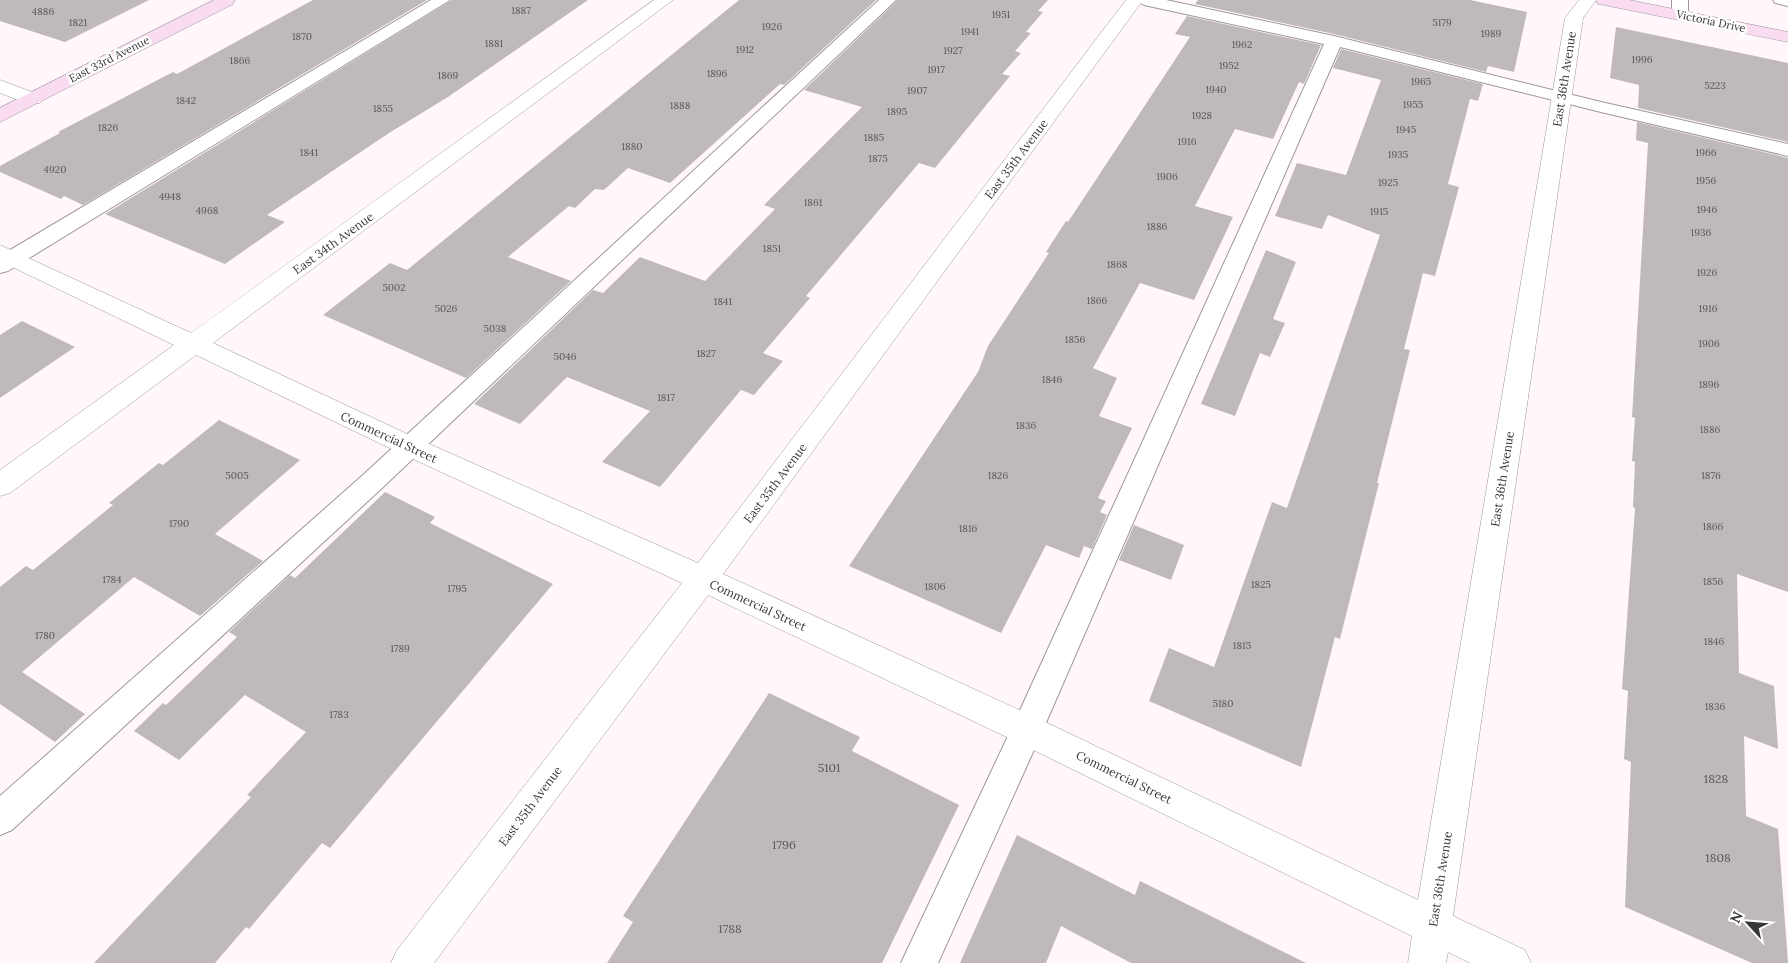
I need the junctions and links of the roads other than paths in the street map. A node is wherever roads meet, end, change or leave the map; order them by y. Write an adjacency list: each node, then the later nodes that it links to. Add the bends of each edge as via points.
1 (442, 0): 19 (lane)
2 (666, 0): 20 (street, East 34th Avenue)
3 (888, 0): 21 (lane)
4 (1134, 0): 23 (street, East 35th Avenue)
5 (1144, 0): 13 (lane)
6 (1588, 0): 15 (street, East 36th Avenue, via 1574,14)
7 (1604, 0): 11 (street, Victoria Drive)
8 (1781, 0): 10 (lane)
9 (219, 1): 16 (street, East 33rd Avenue)
10 (1788, 1)
11 (1680, 7): 12 (street, Victoria Drive)
12 (1788, 37)
13 (1334, 41): 15 (lane); 24 (lane)
14 (0, 86): 16 (street)
15 (1562, 97): 18 (lane); 26 (street, East 36th Avenue)
16 (32, 99): 17 (street, East 33rd Avenue)
17 (0, 116)
18 (1788, 150)
19 (4, 259): 20 (street, Commercial Street)
20 (193, 345): 21 (street, Commercial Street); 22 (street, East 34th Avenue)
21 (409, 446): 23 (street, Commercial Street); 25 (lane)
22 (0, 485)
23 (703, 579): 24 (street, Commercial Street); 27 (street, East 35th Avenue)
24 (1028, 730): 26 (street, Commercial Street); 28 (lane)
25 (0, 818)
26 (1432, 926): 29 (street, East 36th Avenue); 30 (street, Commercial Street)
27 (410, 963)
28 (919, 963)
29 (1427, 963)
30 (1512, 963)

